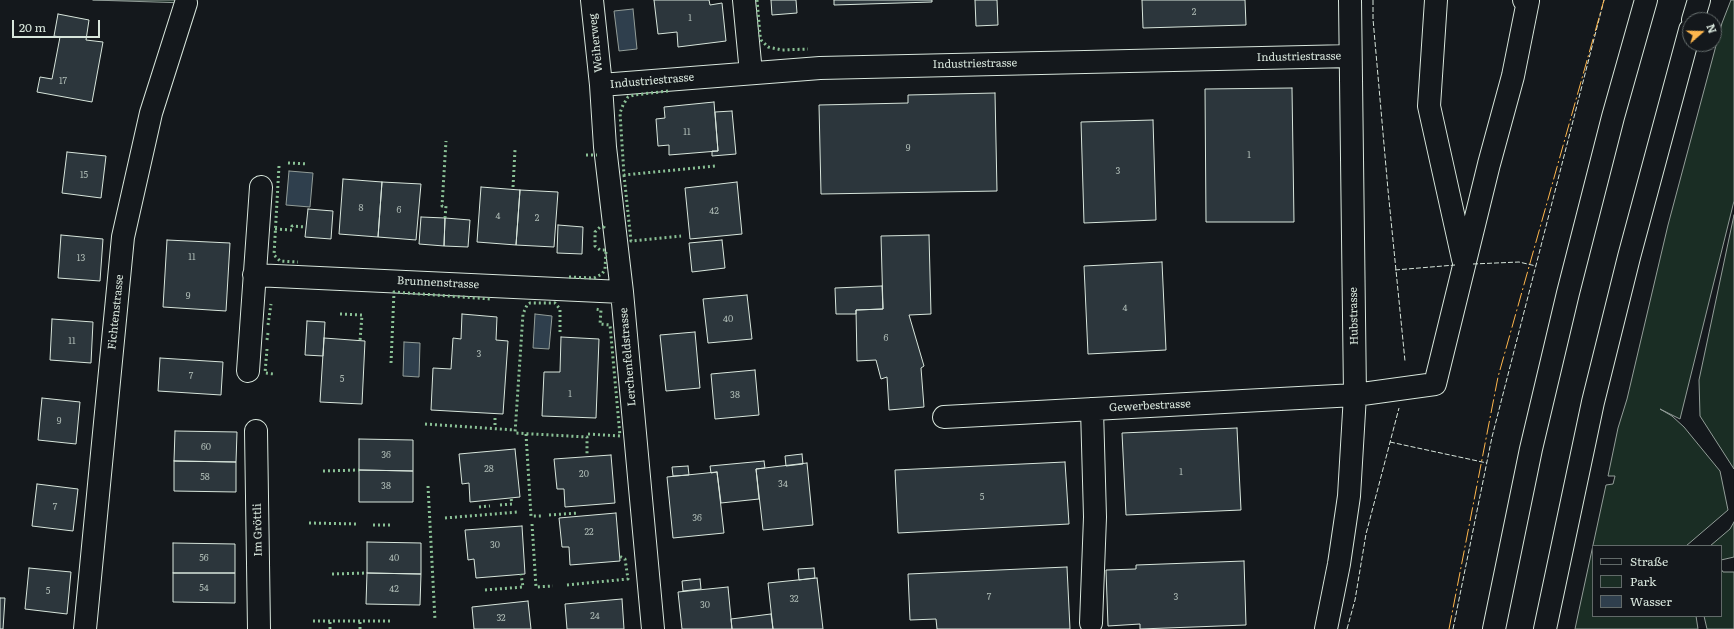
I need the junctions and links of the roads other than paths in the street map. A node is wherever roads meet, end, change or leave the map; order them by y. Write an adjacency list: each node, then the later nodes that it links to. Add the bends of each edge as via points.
1 (592, 0): 13 (main road, Weiherweg)
2 (744, 0): 12 (main road)
3 (1350, 0): 11 (main road, Hubstrasse)
4 (1436, 0): 15 (main road, via 1429,106)
5 (1526, 0): 15 (main road, via 1513,76)
6 (1646, 0): 28 (main road, via 1568,293 1531,449)
7 (1699, 0): 9 (main road)
8 (186, 3): 24 (main road, Fichtenstrasse, via 151,113 123,237)
9 (1695, 12)
10 (1684, 52): 29 (main road, via 1636,227 1595,394)
11 (1350, 56): 12 (main road, Industriestrasse, via 820,68); 19 (main road, Hubstrasse)
12 (751, 73): 13 (main road, Industriestrasse)
13 (601, 85): 17 (main road, Lerchenfeldstrasse, via 605,147)
14 (261, 187): 16 (main road)
15 (1464, 264): 19 (main road, Gewerbestrasse, via 1435,384)
16 (254, 275): 17 (main road, Brunnenstrasse); 18 (main road)
17 (622, 292): 26 (main road, Lerchenfeldstrasse)
18 (248, 371)
19 (1355, 395): 20 (main road, Gewerbestrasse); 27 (main road, Hubstrasse, via 1349,496)
20 (1092, 409): 21 (main road, Gewerbestrasse); 23 (main road, via 1096,517)
21 (944, 417)
22 (256, 431): 25 (main road, Im Gröttli)
23 (1091, 623)
24 (85, 629)
25 (259, 629)
26 (653, 629)
27 (1326, 629)
28 (1494, 629)
29 (1545, 629)

